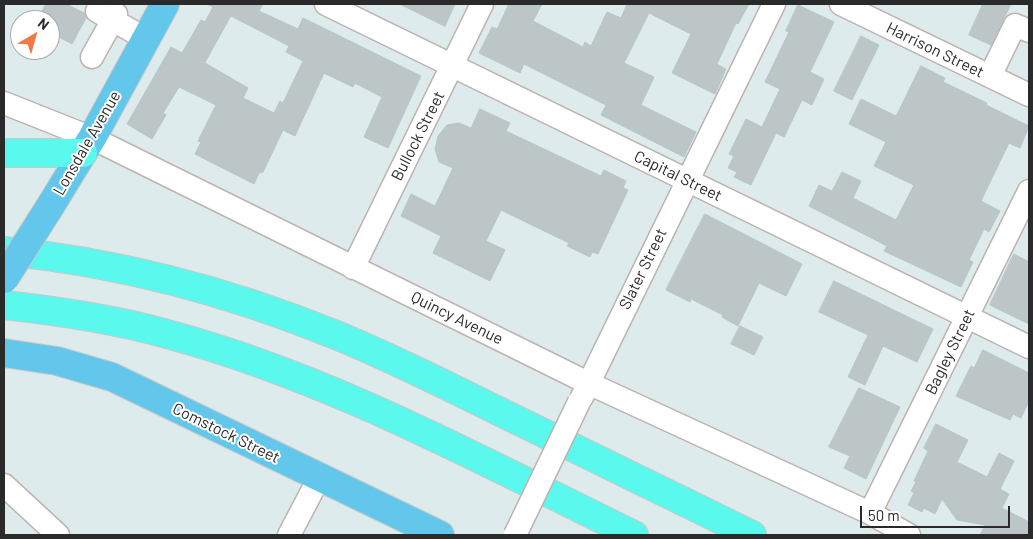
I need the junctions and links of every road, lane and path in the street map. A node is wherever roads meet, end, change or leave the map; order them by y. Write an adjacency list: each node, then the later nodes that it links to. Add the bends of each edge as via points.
1 (165, 4): 8 (main road, Lonsdale Avenue)
2 (326, 4): 10 (street, Capital Street)
3 (482, 4): 10 (street, Bullock Street)
4 (774, 4): 16 (street, Slater Street)
5 (841, 4): 11 (street, Harrison Street)
6 (103, 10): 8 (street); 9 (street)
7 (1029, 31): 11 (street, via 1015,24)
8 (146, 39): 14 (main road, Lonsdale Avenue)
9 (92, 57)
10 (454, 64): 16 (street, Capital Street); 19 (street, Bullock Street)
11 (990, 76): 12 (street, Harrison Street)
12 (1029, 95)
13 (4, 103): 14 (street, Quincy Avenue)
14 (88, 146): 15 (highway); 19 (street, Quincy Avenue); 20 (main road, Lonsdale Avenue, bridge)
15 (4, 153)
16 (686, 180): 22 (street, Capital Street); 25 (street, Slater Street)
17 (1029, 191): 22 (street, Bagley Street)
18 (4, 251): 34 (highway, via 161,278 302,322 428,377)
19 (352, 268): 25 (street, Quincy Avenue)
20 (4, 279)
21 (4, 305): 33 (highway, via 96,318 168,334 304,379 401,422)
22 (968, 317): 23 (street, Capital Street); 28 (street, Bagley Street)
23 (1029, 347)
24 (4, 353): 26 (main road, Comstock Street, via 57,361 112,377)
25 (584, 392): 28 (street, Quincy Avenue); 32 (street, Slater Street, bridge)
26 (319, 478): 30 (street); 31 (main road, Comstock Street)
27 (4, 484): 29 (street)
28 (870, 513): 35 (street, Quincy Avenue)
29 (58, 535)
30 (289, 535)
31 (440, 535)
32 (515, 535)
33 (634, 535)
34 (752, 535)
35 (909, 535)

